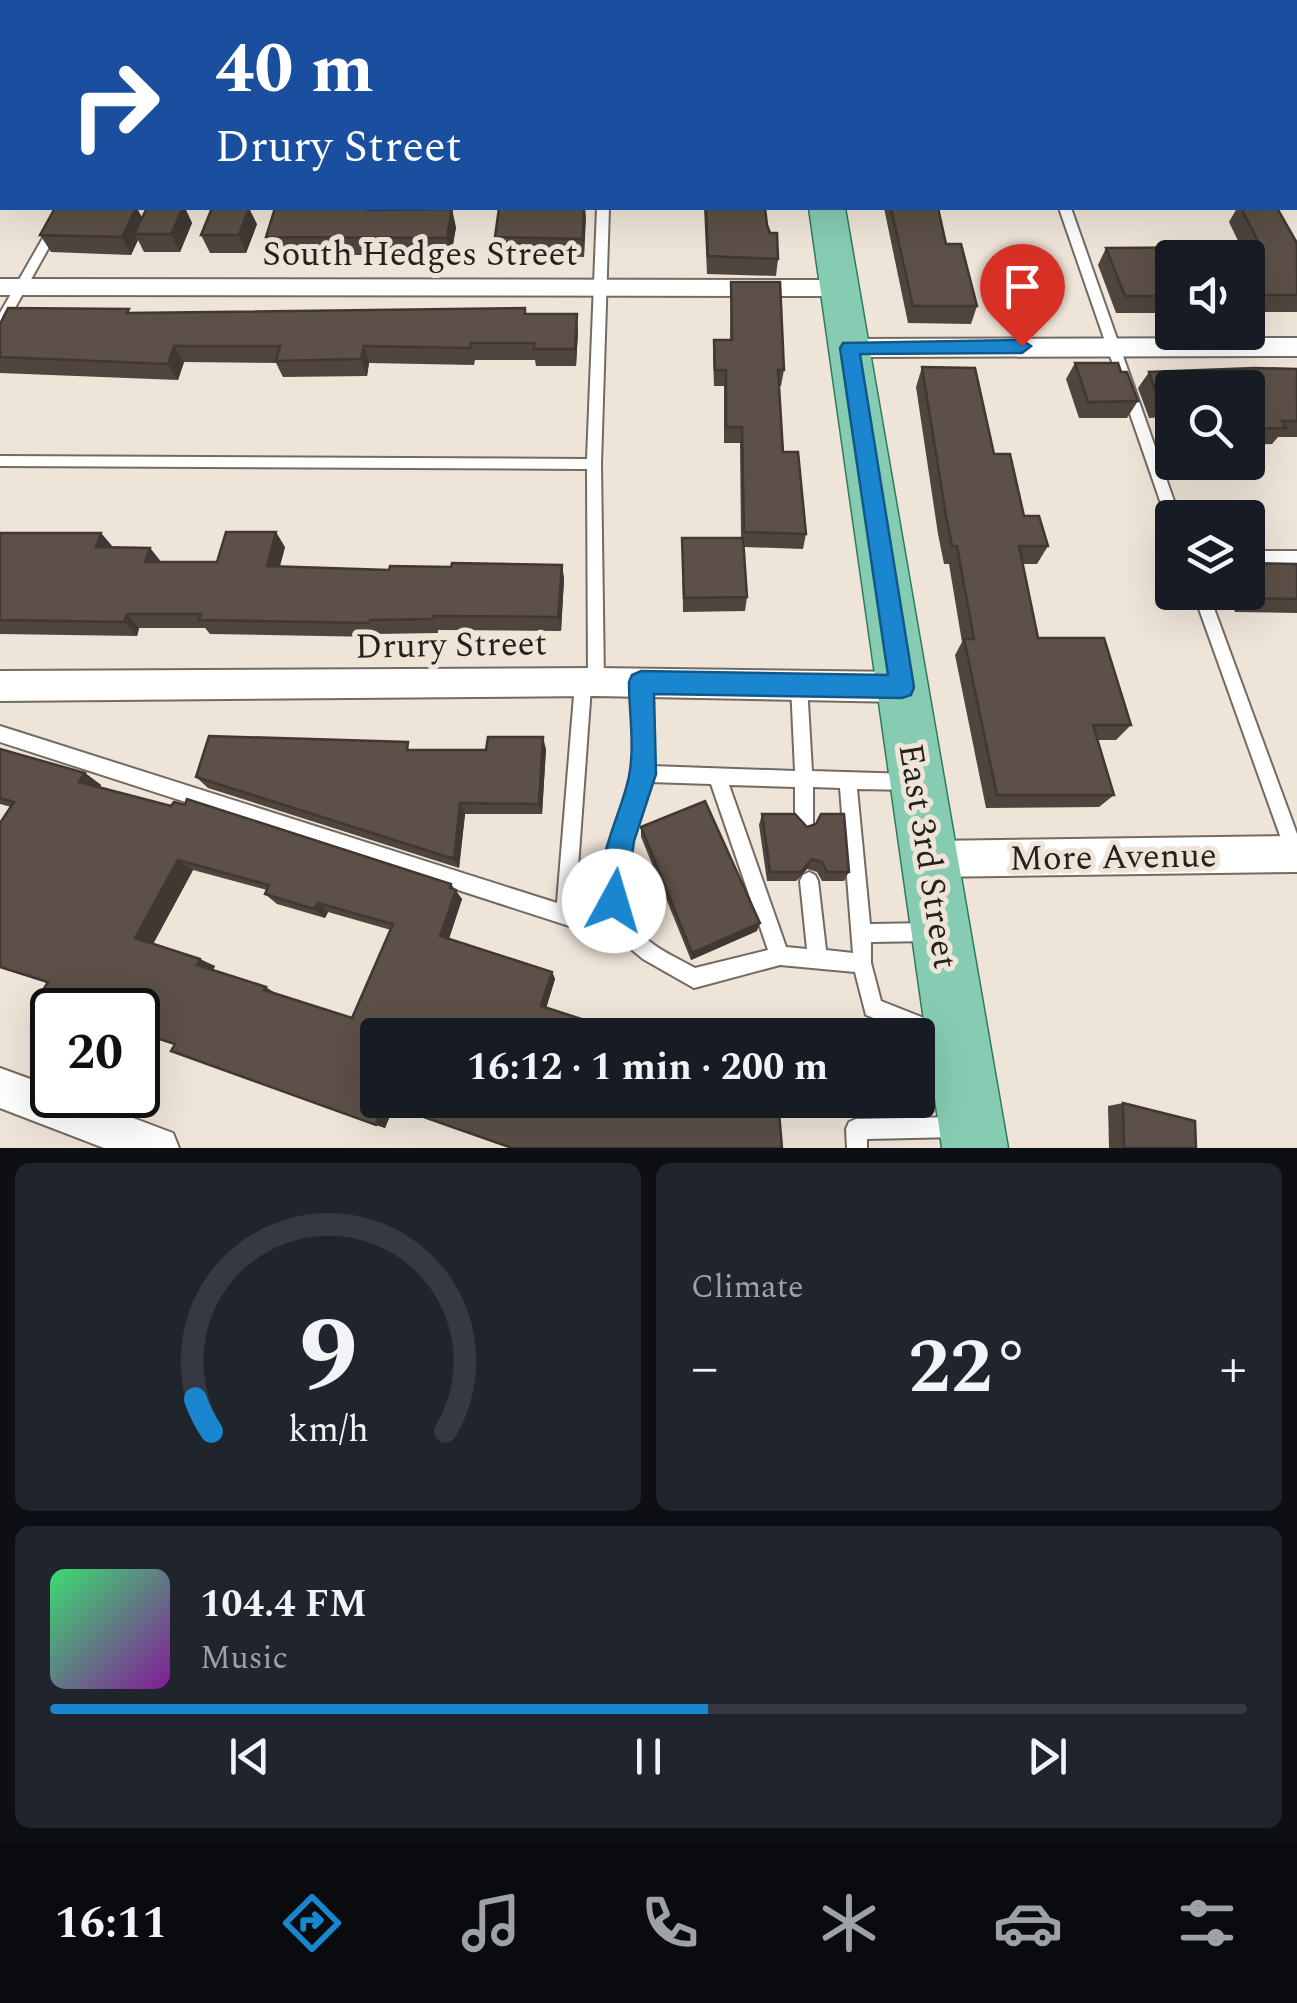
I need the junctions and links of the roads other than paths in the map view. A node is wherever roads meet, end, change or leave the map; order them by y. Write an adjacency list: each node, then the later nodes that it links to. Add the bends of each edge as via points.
1 (64, 210): 5 (lane)
2 (603, 210): 7 (lane)
3 (826, 210): 6 (main road, East 3rd Street)
4 (1066, 210): 9 (lane)
5 (10, 286): 7 (street, South Hedges Street); 8 (lane)
6 (839, 288): 7 (street, South Hedges Street); 11 (main road, East 3rd Street)
7 (601, 289): 13 (lane)
8 (0, 324)
9 (1112, 347): 10 (street); 11 (street); 14 (lane)
10 (1297, 347)
11 (850, 348): 22 (main road, East 3rd Street)
12 (0, 461): 13 (lane)
13 (594, 464): 18 (lane)
14 (1167, 500)
15 (1265, 557): 16 (lane)
16 (1297, 557)
17 (1207, 610): 30 (lane)
18 (589, 682): 19 (street, Drury Street); 21 (street, Drury Street); 33 (lane)
19 (641, 682): 20 (street, Drury Street); 24 (lane)
20 (799, 685): 22 (street, Drury Street); 26 (lane)
21 (0, 686)
22 (902, 687): 28 (main road, East 3rd Street)
23 (0, 734): 33 (lane)
24 (643, 774): 25 (lane); 36 (lane, via 621,841 614,901)
25 (718, 779): 26 (lane); 37 (lane)
26 (804, 779): 27 (lane); 29 (lane)
27 (848, 781): 28 (lane); 35 (lane)
28 (918, 782): 31 (main road, East 3rd Street)
29 (804, 825)
30 (1296, 855): 31 (street, More Avenue)
31 (930, 859): 34 (main road, East 3rd Street)
32 (809, 881): 38 (lane)
33 (565, 916): 36 (lane)
34 (942, 932): 35 (lane); 40 (main road, East 3rd Street)
35 (862, 933): 39 (lane)
36 (630, 936): 37 (lane, via 694,978)
37 (780, 956): 38 (lane)
38 (817, 956): 39 (lane)
39 (862, 963): 40 (lane, via 873,1008)
40 (959, 1042): 42 (main road, East 3rd Street)
41 (0, 1088): 43 (street)
42 (974, 1138): 44 (lane, via 856,1129)
43 (158, 1148)
44 (857, 1148)

